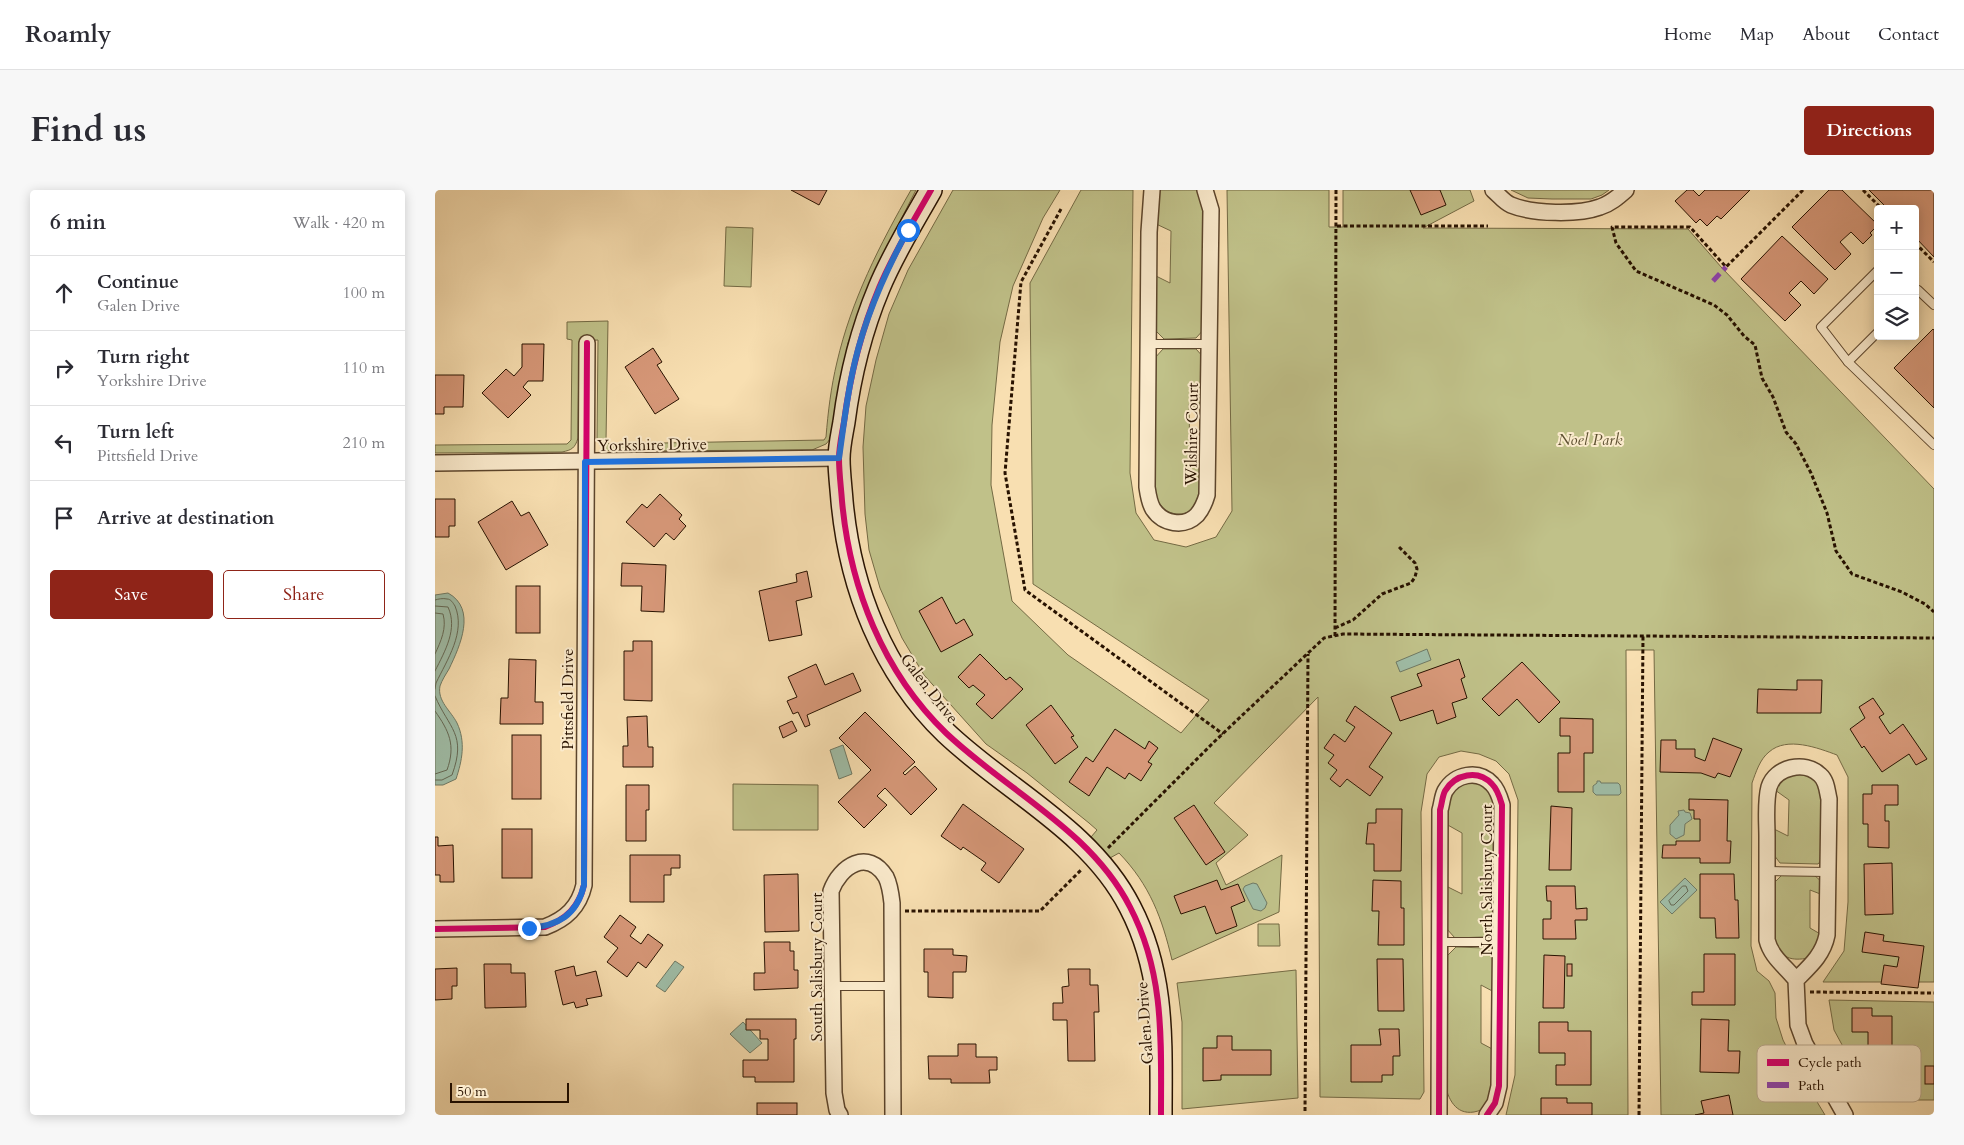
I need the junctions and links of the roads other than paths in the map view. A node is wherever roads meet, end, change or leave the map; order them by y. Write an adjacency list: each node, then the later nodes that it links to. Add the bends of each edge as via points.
1 (931, 190): 15 (street, Galen Drive, via 890,264 862,335)
2 (1152, 190): 11 (street, Wilshire Court)
3 (1205, 190): 12 (street, Wilshire Court, via 1211,210)
4 (1493, 190): 5 (street, via 1510,204 1547,212 1588,211 1617,199)
5 (1626, 190)
6 (1874, 274): 13 (lane, via 1821,327)
7 (1919, 292): 8 (lane)
8 (1934, 305)
9 (1874, 336): 13 (lane)
10 (587, 342): 16 (street, Pittsfield Drive)
11 (1148, 344): 12 (lane); 12 (street, Wilshire Court, via 1147,487 1158,515 1178,524 1196,516 1203,508 1207,494)
12 (1210, 344)
13 (1848, 362): 14 (lane)
14 (1934, 445)
15 (839, 458): 16 (street, Yorkshire Drive); 30 (street, Galen Drive, via 845,530 863,602 874,630 904,683 945,732 1083,845 1102,865 1130,906 1152,962 1158,993)
16 (585, 462): 17 (street, Yorkshire Drive); 20 (street, Pittsfield Drive, via 582,892 568,915 545,927)
17 (435, 463)
18 (1767, 871): 19 (lane); 19 (street, via 1770,785 1783,771 1798,767 1814,770 1826,783 1829,799); 23 (street, via 1769,948)
19 (1827, 872): 23 (street, via 1825,946)
20 (435, 929)
21 (1441, 942): 22 (lane); 22 (street, North Salisbury Court, via 1442,804 1452,781 1472,775 1492,784 1502,806); 31 (street, North Salisbury Court)
22 (1500, 942): 32 (street, North Salisbury Court, via 1499,1086 1495,1103)
23 (1796, 980): 26 (street, via 1798,1025)
24 (832, 986): 25 (lane); 25 (street, South Salisbury Court, via 831,891 835,878 843,870 852,864 866,863 876,866 890,886); 28 (street, South Salisbury Court, via 834,1093)
25 (893, 986): 29 (street, South Salisbury Court)
26 (1806, 1045)
27 (1838, 1102): 33 (street)
28 (841, 1115)
29 (893, 1115)
30 (1161, 1115)
31 (1439, 1115)
32 (1487, 1115)
33 (1845, 1115)

